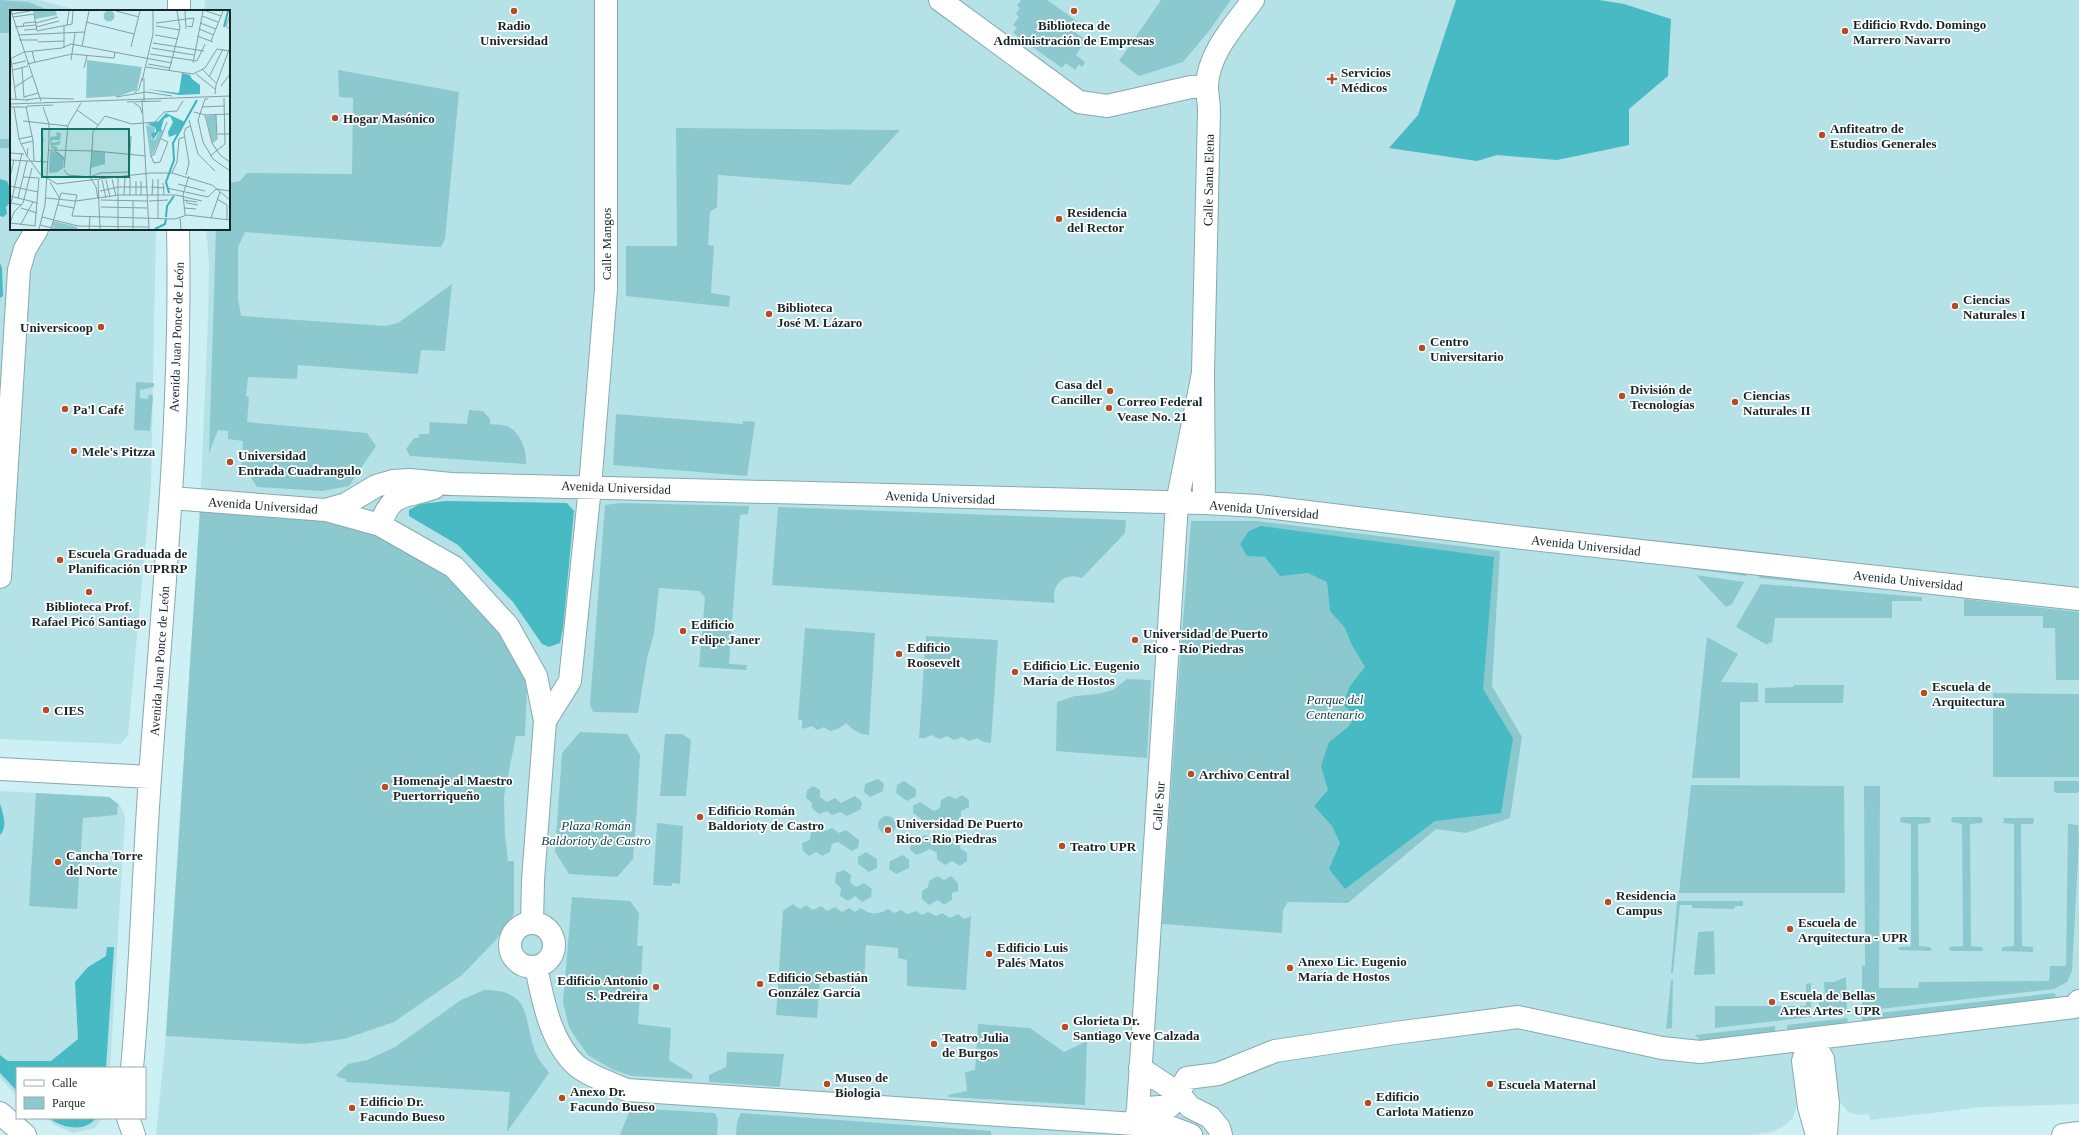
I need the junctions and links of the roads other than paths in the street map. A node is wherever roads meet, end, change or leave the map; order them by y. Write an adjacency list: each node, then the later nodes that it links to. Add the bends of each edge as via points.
1 (606, 0): 9 (street, Calle Mangos, via 606,289)
2 (940, 0): 4 (street, via 1079,102 1107,106 1191,87)
3 (1253, 0): 4 (street, Calle Santa Elena, via 1219,49 1211,65)
4 (1207, 86): 7 (street, Calle Santa Elena, via 1209,132)
5 (36, 230): 15 (street, via 25,249 19,270)
6 (178, 230): 10 (street, Avenida Juan Ponce de León, via 178,312)
7 (1203, 373): 11 (street, Calle Santa Elena); 12 (street, Calle Santa Elena)
8 (444, 484): 9 (street, Avenida Universidad); 13 (street, Avenida Universidad, via 393,481 376,486 346,504); 14 (street, Avenida Universidad, via 423,492 399,496 386,510)
9 (590, 487): 11 (street, Avenida Universidad); 17 (street, Calle Mangos, via 570,681)
10 (171, 498): 13 (street, Avenida Universidad); 19 (street, Avenida Juan Ponce de León)
11 (1177, 503): 12 (street, Avenida Universidad); 25 (street, Calle Sur)
12 (1204, 504): 16 (street, Avenida Universidad, via 1258,506)
13 (325, 510): 14 (street)
14 (380, 525): 17 (street, via 454,567 508,626 536,676)
15 (0, 577)
16 (2079, 598)
17 (545, 720): 20 (street)
18 (0, 768): 19 (street)
19 (150, 777): 24 (street, Avenida Juan Ponce de León)
20 (532, 923): 21 (street, via 545,927 555,941 551,958 545,964); 21 (street, via 520,926 514,932 510,940 510,949 513,958 520,964)
21 (536, 967): 28 (street, via 545,1010 560,1045 577,1065 588,1073 627,1090)
22 (2079, 1001): 23 (street, via 2074,1007)
23 (1810, 1039): 26 (street, via 1700,1052 1682,1051 1518,1017 1275,1051 1218,1074 1187,1078); 37 (street, via 1803,1061 1809,1107); 38 (street, via 1823,1059 1828,1104)
24 (132, 1067)
25 (1140, 1068): 26 (street); 28 (street, Calle Sur)
26 (1178, 1093): 28 (street, via 1170,1106); 36 (street, via 1190,1107 1210,1117)
27 (0, 1112): 32 (street)
28 (1137, 1117): 35 (street)
29 (128, 1119): 33 (street)
30 (128, 1119): 34 (street)
31 (2079, 1133): 39 (street)
32 (25, 1135)
33 (126, 1135)
34 (134, 1135)
35 (1191, 1135)
36 (1221, 1135)
37 (1817, 1135)
38 (1826, 1135)
39 (2063, 1135)

